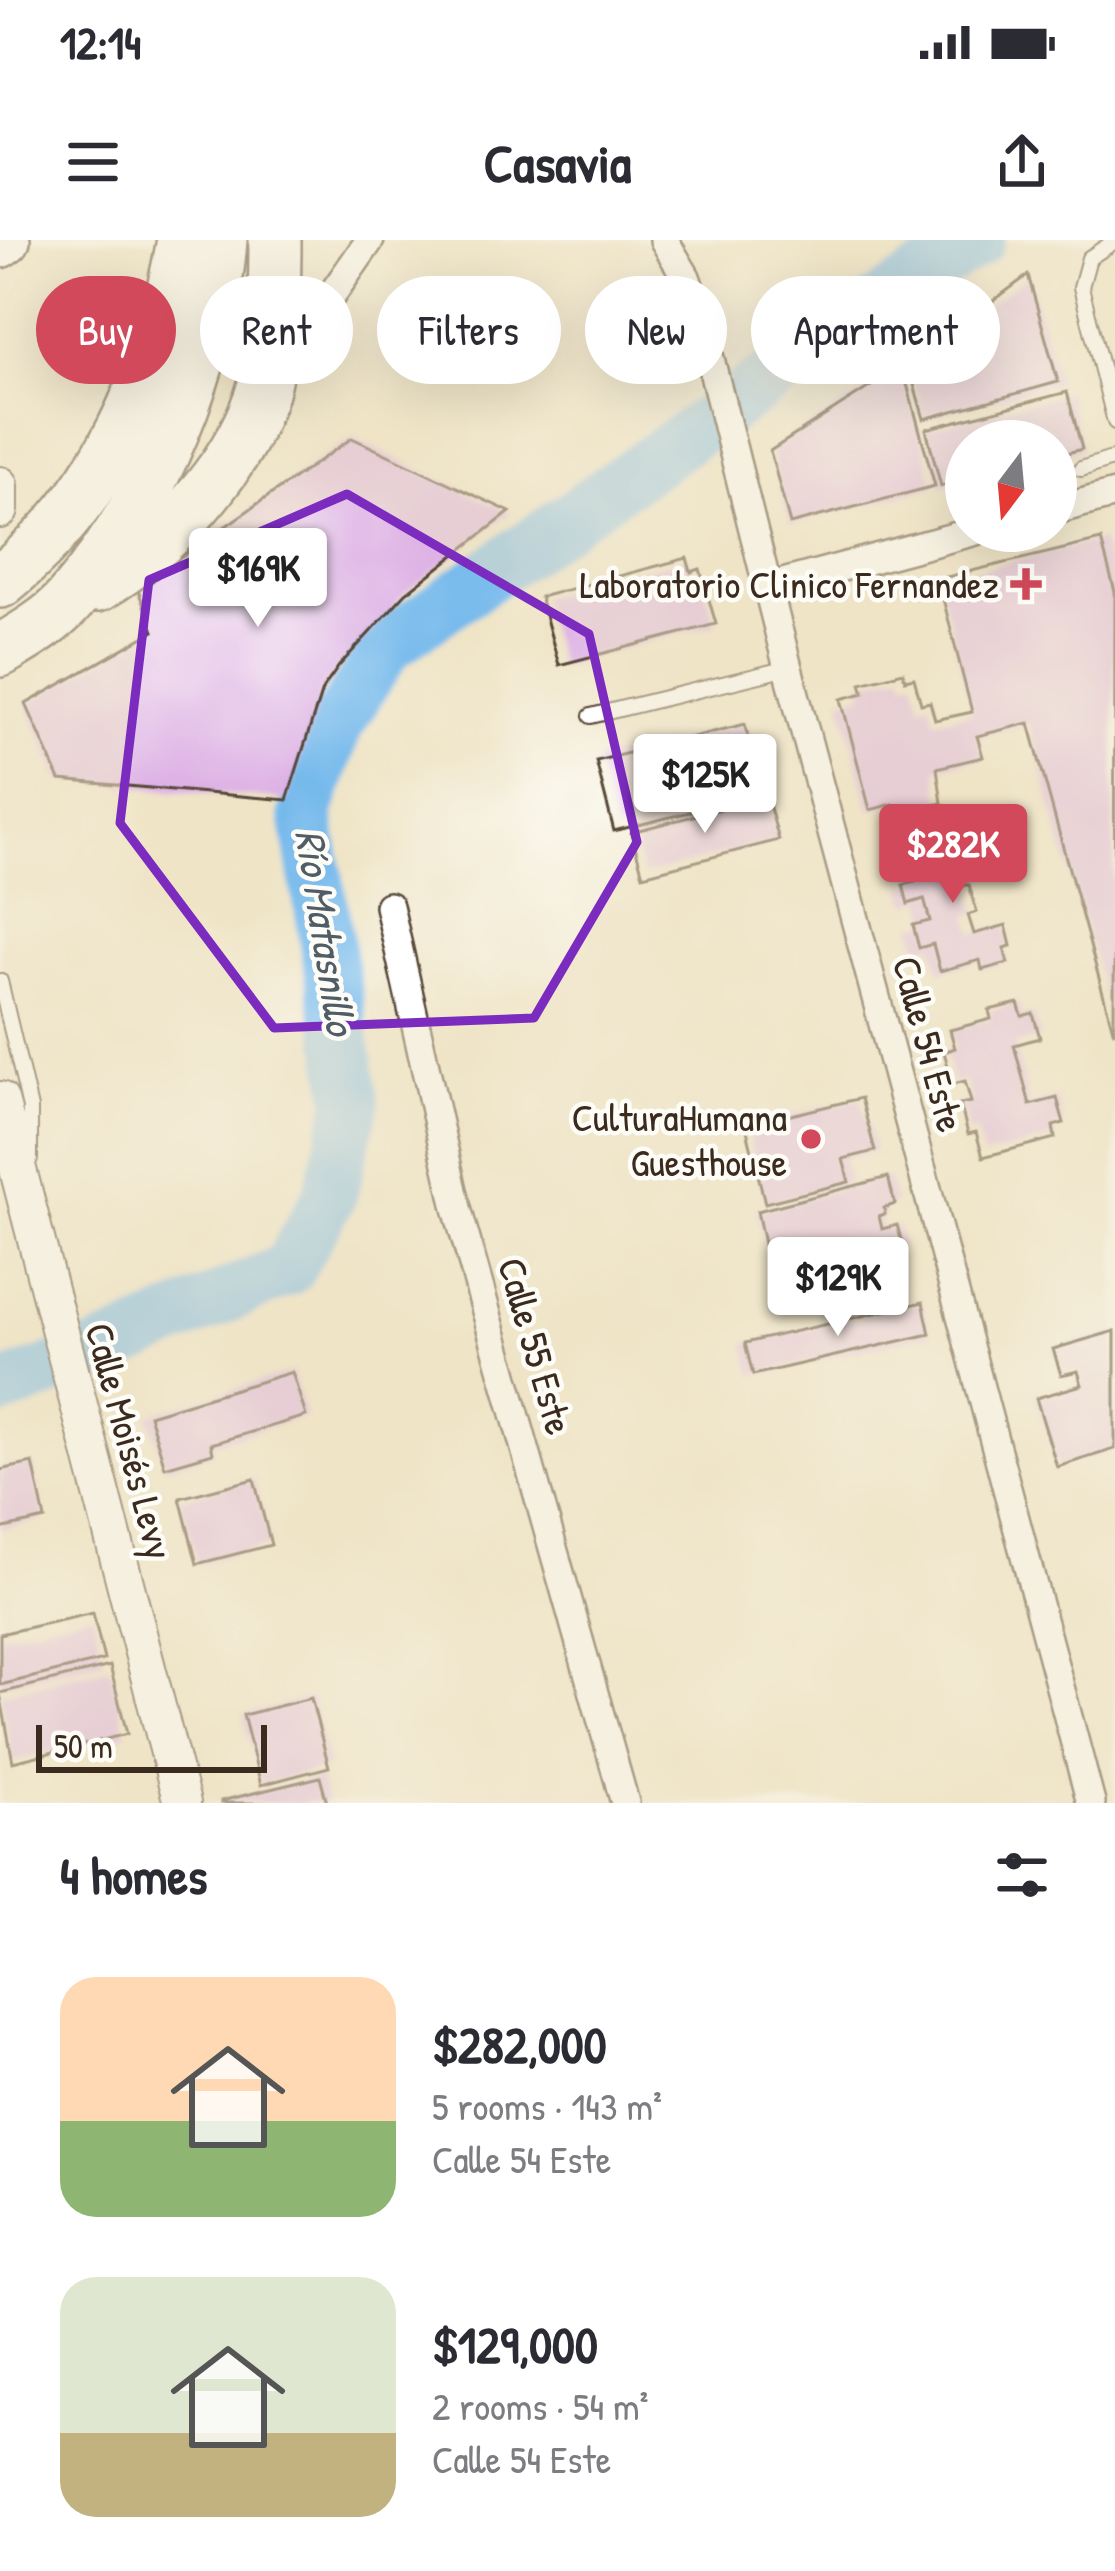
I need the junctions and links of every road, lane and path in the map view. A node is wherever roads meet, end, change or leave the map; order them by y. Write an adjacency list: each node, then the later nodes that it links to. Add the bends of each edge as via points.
1 (183, 240): 16 (highway, via 171,309 113,450 70,512)
2 (220, 240): 18 (highway, via 208,335 189,395 114,539)
3 (275, 240): 7 (highway)
4 (370, 240): 7 (street)
5 (664, 240): 17 (street, Calle 54 Este, via 697,307)
6 (1115, 241): 8 (lane, via 1089,258 1081,280)
7 (261, 397): 18 (highway, via 227,461 183,518 129,567)
8 (1115, 422)
9 (1115, 458): 10 (lane)
10 (1081, 469)
11 (0, 485): 14 (street)
12 (1115, 494): 13 (street)
13 (1077, 504)
14 (0, 510)
15 (945, 539): 17 (street)
16 (0, 581)
17 (768, 587): 20 (street, Calle 54 Este)
18 (66, 605): 19 (highway)
19 (0, 651)
20 (788, 668): 21 (lane); 28 (street, Calle 54 Este)
21 (591, 716)
22 (389, 906): 27 (street, Calle 55 Este, via 457,1208)
23 (0, 981): 25 (lane, via 30,1108)
24 (0, 1100): 25 (street, Calle Moisés Levy)
25 (29, 1206): 26 (street, Calle Moisés Levy)
26 (182, 1803)
27 (625, 1803)
28 (1091, 1803)

